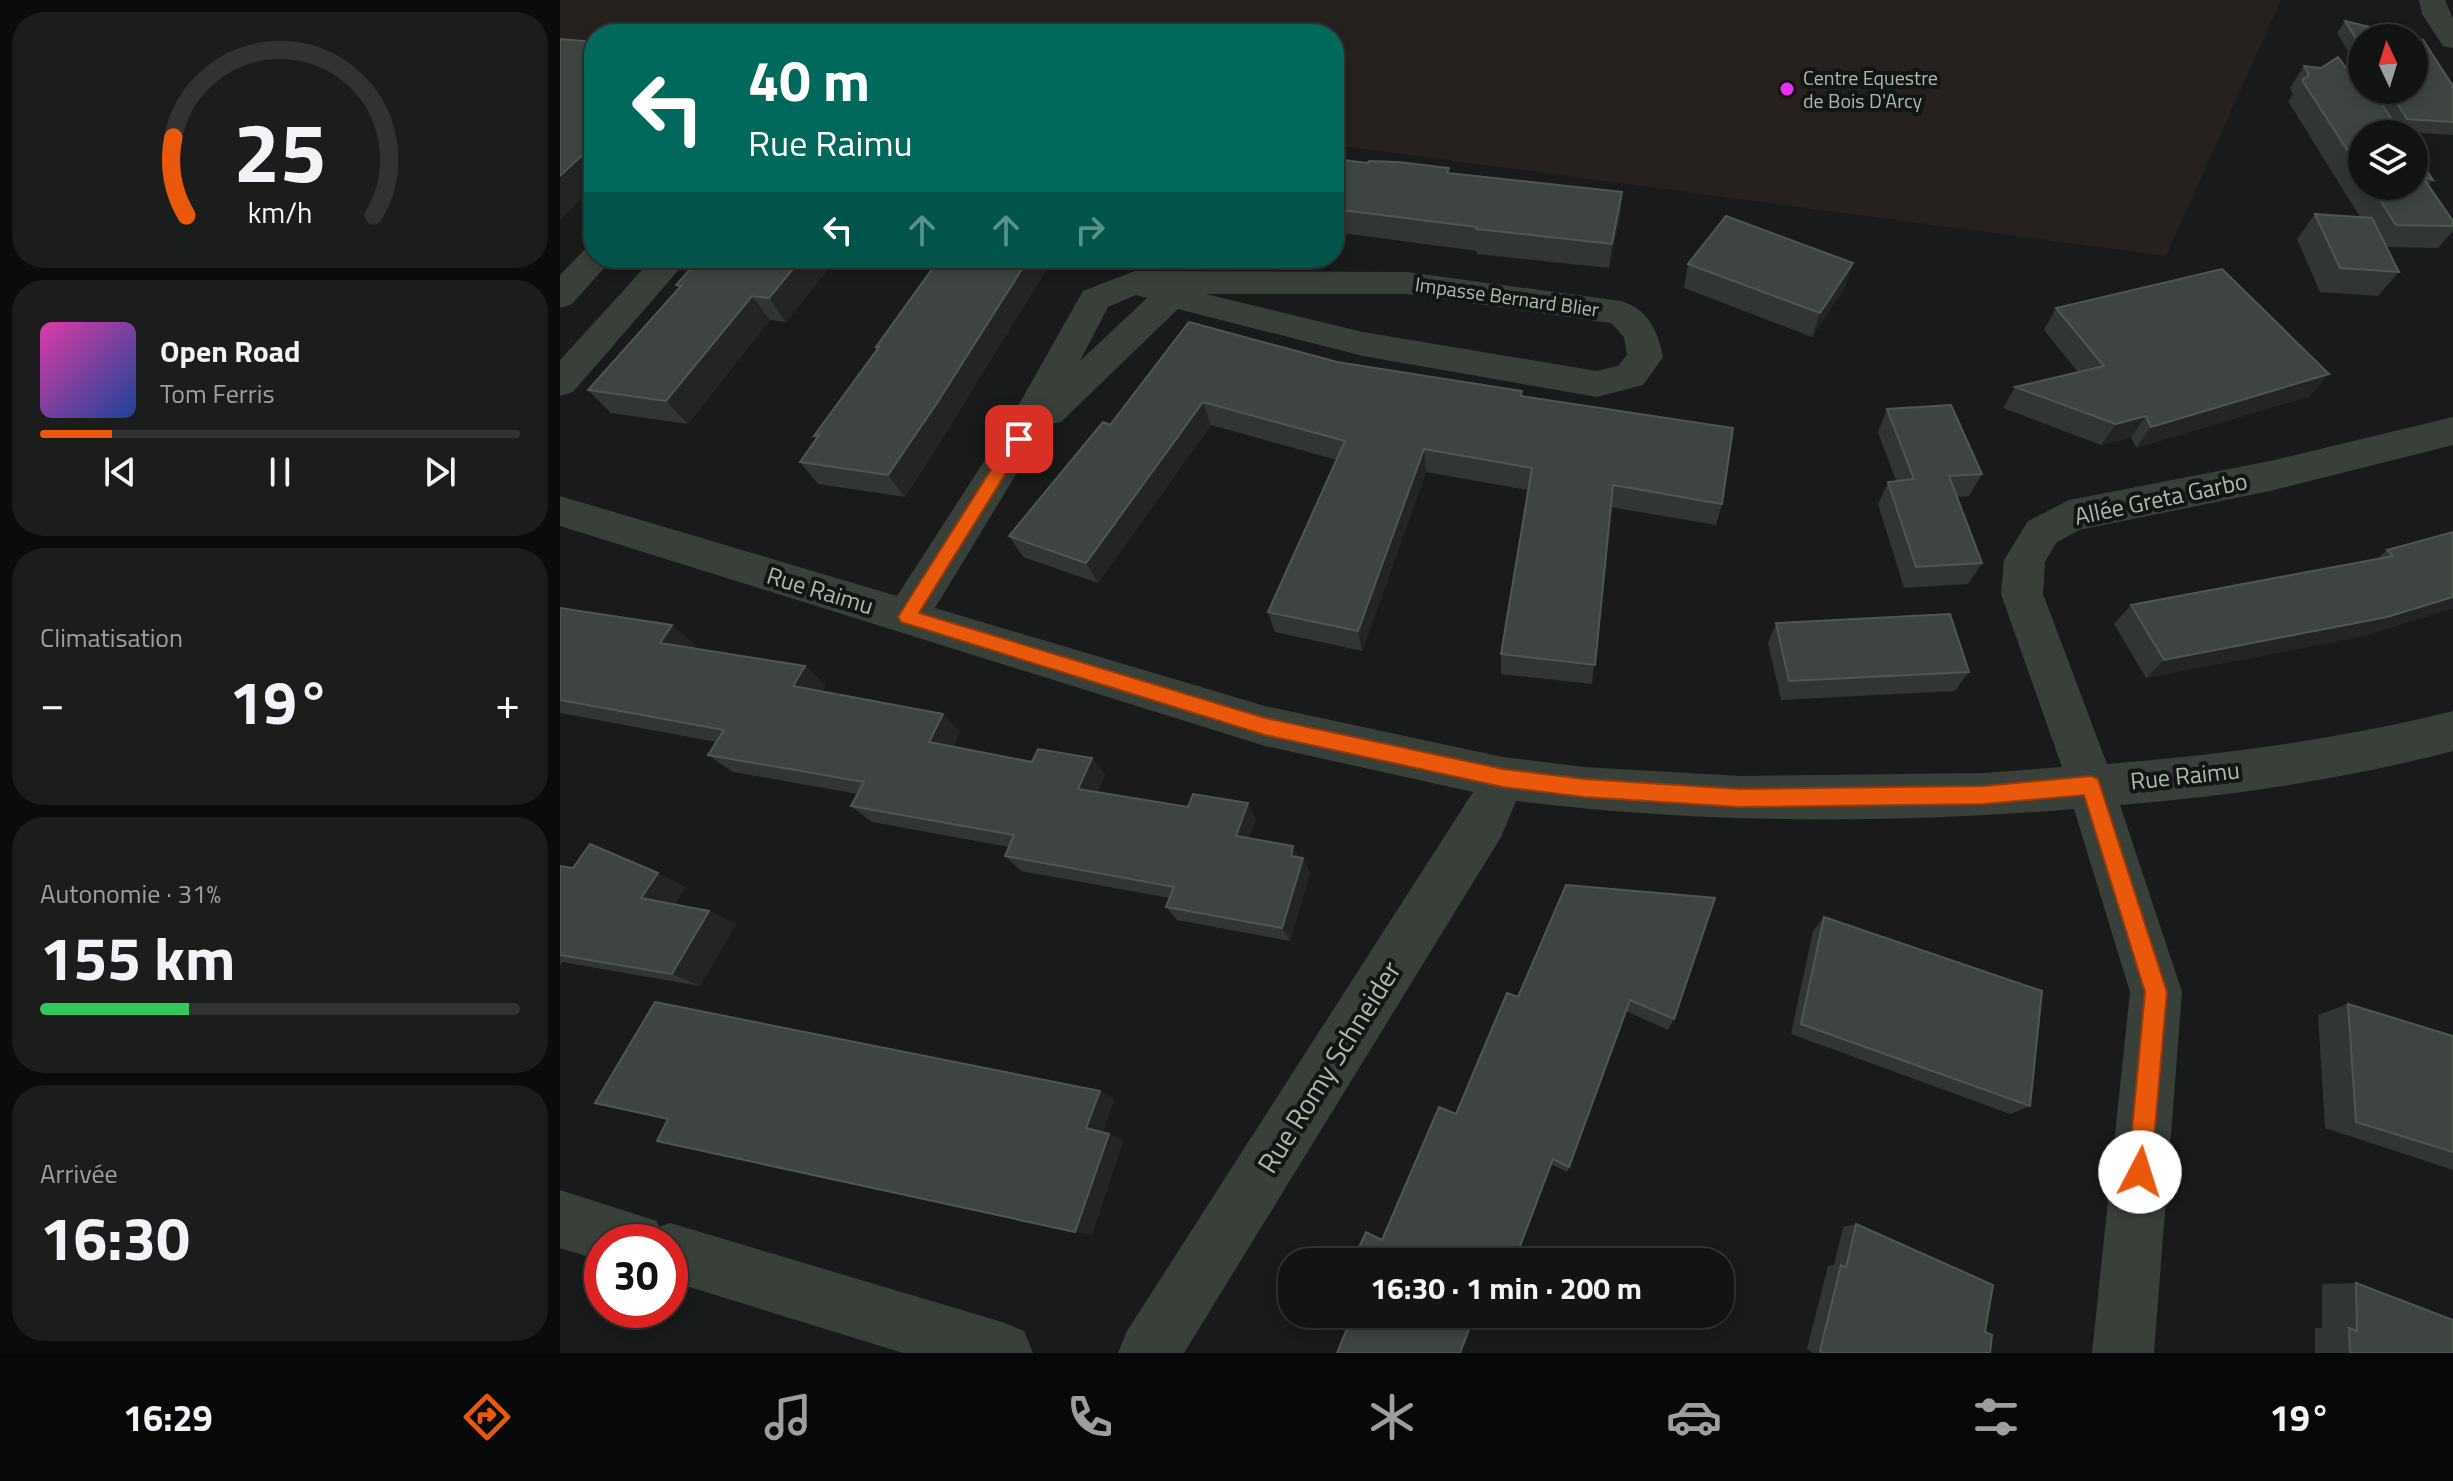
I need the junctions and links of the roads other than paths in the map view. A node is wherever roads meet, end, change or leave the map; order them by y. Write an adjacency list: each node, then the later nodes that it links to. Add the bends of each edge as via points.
1 (2432, 0): 2 (street)
2 (2453, 40)
3 (587, 268): 7 (street)
4 (663, 268): 8 (street)
5 (1135, 282): 6 (street, Impasse Bernard Blier); 6 (street, Impasse Bernard Blier, via 1407,283 1621,313 1641,333 1645,357 1630,376 1597,384 1375,348); 10 (street, Impasse Bernard Blier, via 1095,299)
6 (1171, 295): 10 (street, Impasse Bernard Blier)
7 (560, 296)
8 (560, 383)
9 (2453, 431): 15 (street, Allée Greta Garbo, via 2270,476 2069,516 2042,532 2025,560 2022,594)
10 (1019, 439): 12 (street, Impasse Bernard Blier)
11 (560, 511): 12 (street, Rue Raimu)
12 (907, 617): 14 (street, Rue Raimu, via 1265,726)
13 (2453, 731): 15 (street, Rue Raimu, via 2364,752 2172,780)
14 (1503, 778): 15 (street, Rue Raimu, via 1740,798 1984,795); 20 (street, Rue Romy Schneider, via 1484,821)
15 (2091, 785): 21 (street, Allée Greta Garbo, via 2156,992)
16 (560, 1219): 17 (street)
17 (584, 1226)
18 (688, 1257): 19 (street)
19 (1002, 1353)
20 (1149, 1353)
21 (2123, 1353)

